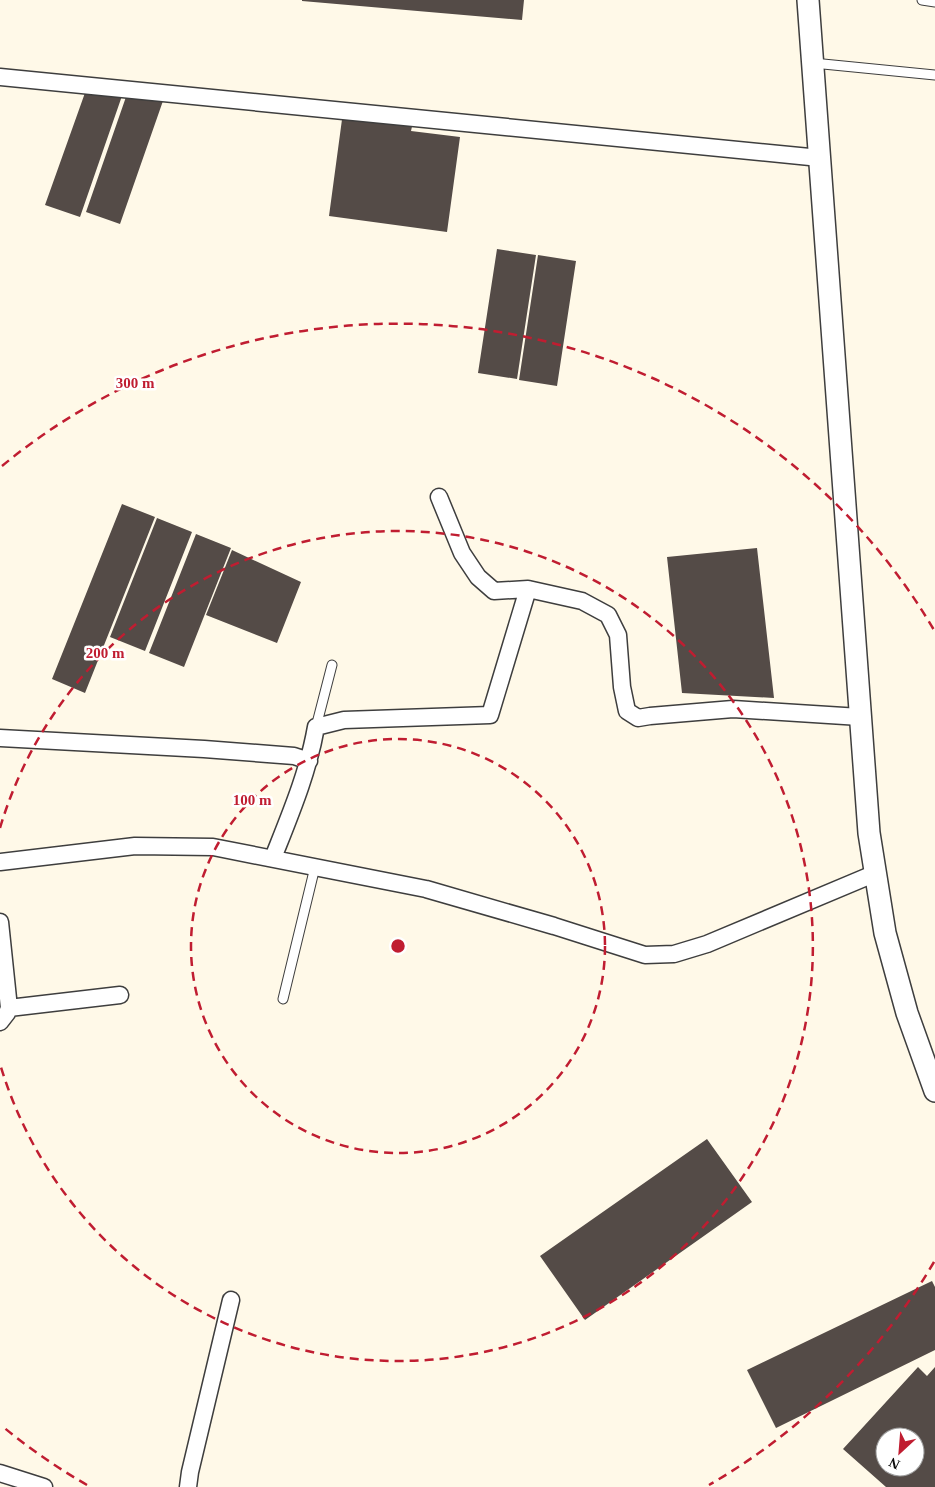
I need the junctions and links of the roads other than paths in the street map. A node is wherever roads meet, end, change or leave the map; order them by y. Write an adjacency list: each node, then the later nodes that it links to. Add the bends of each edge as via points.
1 (808, 0): 4 (street)
2 (922, 0): 3 (lane)
3 (935, 2)
4 (813, 63): 5 (lane); 7 (street)
5 (935, 75)
6 (0, 77): 7 (street)
7 (820, 158): 11 (street)
8 (439, 497): 9 (street, via 462,553 478,577 494,591)
9 (528, 589): 11 (street, via 582,600 608,615 618,635 622,687 628,711 638,718 733,709); 12 (street, via 490,715 344,720)
10 (332, 665): 12 (lane)
11 (860, 717): 18 (street, via 869,833)
12 (316, 726): 14 (street)
13 (0, 738): 14 (street, via 204,749 294,756)
14 (310, 761): 15 (street)
15 (273, 858): 16 (street, via 213,848 135,846); 17 (street)
16 (0, 862)
17 (315, 867): 18 (street, via 426,889 645,955 674,954 707,944); 21 (lane)
18 (876, 873): 24 (street, via 885,932 907,1013)
19 (0, 922): 22 (street)
20 (120, 995): 22 (street)
21 (283, 999)
22 (9, 1008): 23 (street)
23 (0, 1022)
24 (935, 1091)
25 (231, 1300): 28 (street)
26 (0, 1473): 27 (street)
27 (44, 1487)
28 (188, 1487)

